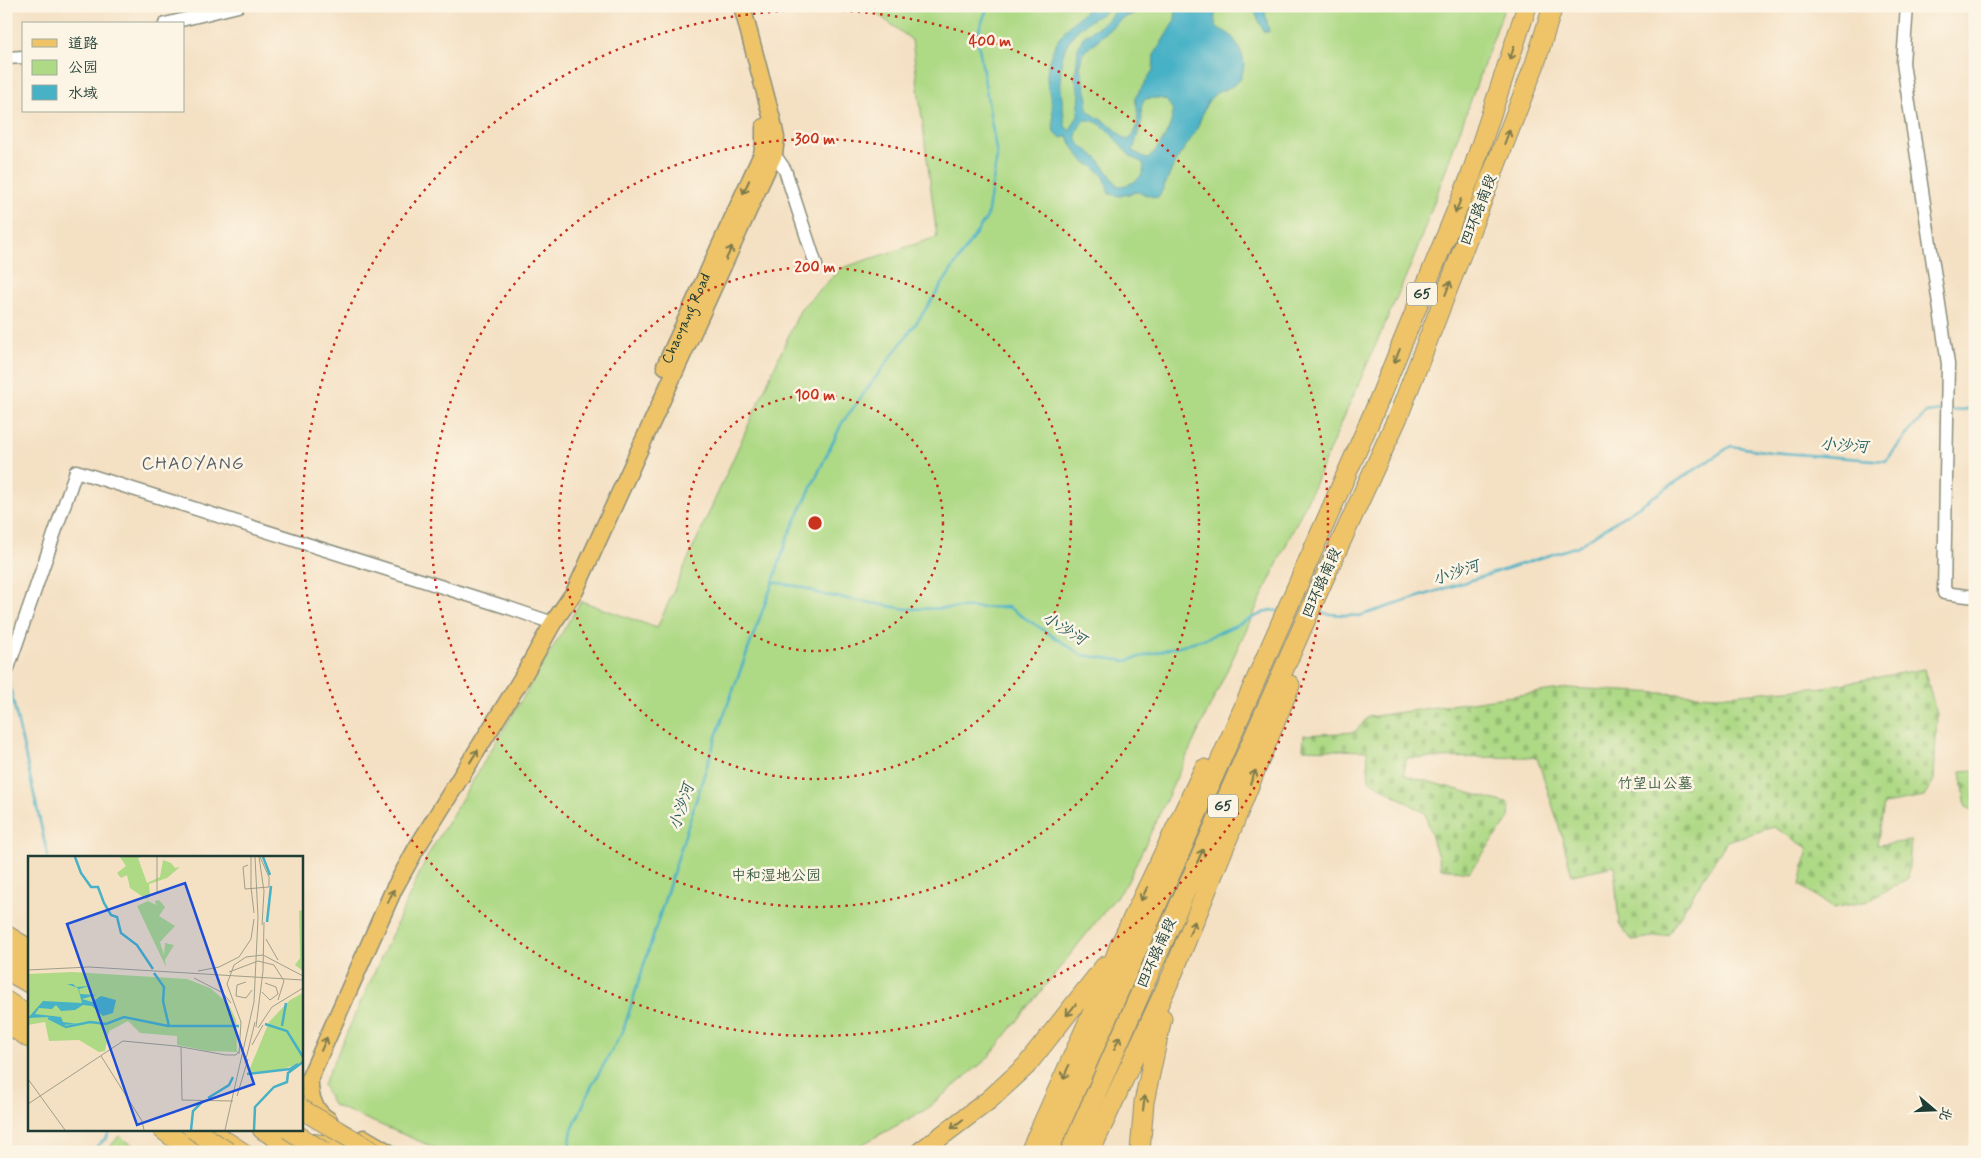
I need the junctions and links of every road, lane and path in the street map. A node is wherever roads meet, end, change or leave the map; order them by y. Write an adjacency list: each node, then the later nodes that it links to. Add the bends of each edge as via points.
1 (238, 6): 7 (street)
2 (732, 6): 14 (main road, Chaoyang Road, one-way to 14, via 764,126 764,144 566,588)
3 (742, 6): 11 (main road, via 772,119 776,138)
4 (1527, 6): 22 (highway, 四环路南段 / G5, one-way to 22, via 1471,175 1376,407 1127,952)
5 (1553, 6): 15 (highway, 四环路南段 / G5, one-way to 5, via 1398,417 1535,64)
6 (1908, 6): 13 (street, via 1903,63 1948,364 1944,592)
7 (220, 9): 8 (street)
8 (172, 22)
9 (22, 57): 10 (street)
10 (6, 58)
11 (774, 154): 12 (street, via 785,170); 14 (main road, one-way to 11, via 575,591)
12 (816, 265)
13 (1975, 597)
14 (553, 624): 16 (street, via 76,471); 36 (main road, one-way to 14, via 316,1110 309,1089 310,1076 394,889)
15 (1301, 643): 24 (highway, one-way to 15); 46 (highway, 四环路南段 / G5, one-way to 15, via 1152,965)
16 (6, 674)
17 (6, 935): 18 (highway)
18 (28, 948)
19 (6, 951): 20 (highway)
20 (28, 964)
21 (6, 970): 23 (highway)
22 (1111, 977): 39 (highway, one-way to 39, via 989,1100); 44 (highway, one-way to 44); 45 (highway, 四环路南段)
23 (28, 982)
24 (1164, 998): 31 (highway); 49 (highway, one-way to 24, via 1144,1102)
25 (6, 1001): 27 (highway)
26 (6, 1013): 29 (highway)
27 (28, 1015)
28 (6, 1023): 30 (highway)
29 (28, 1025)
30 (28, 1037)
31 (1125, 1077): 47 (highway); 48 (highway)
32 (302, 1110): 36 (highway, bridge)
33 (163, 1130): 40 (highway)
34 (203, 1130): 38 (highway, bridge); 41 (street)
35 (276, 1132): 37 (highway, bridge); 42 (highway)
36 (369, 1145): 37 (highway); 43 (main road)
37 (329, 1149)
38 (235, 1150)
39 (921, 1151)
40 (193, 1152)
41 (197, 1152)
42 (298, 1152)
43 (388, 1152)
44 (1030, 1152)
45 (1048, 1152)
46 (1070, 1152)
47 (1090, 1152)
48 (1098, 1152)
49 (1140, 1152)

